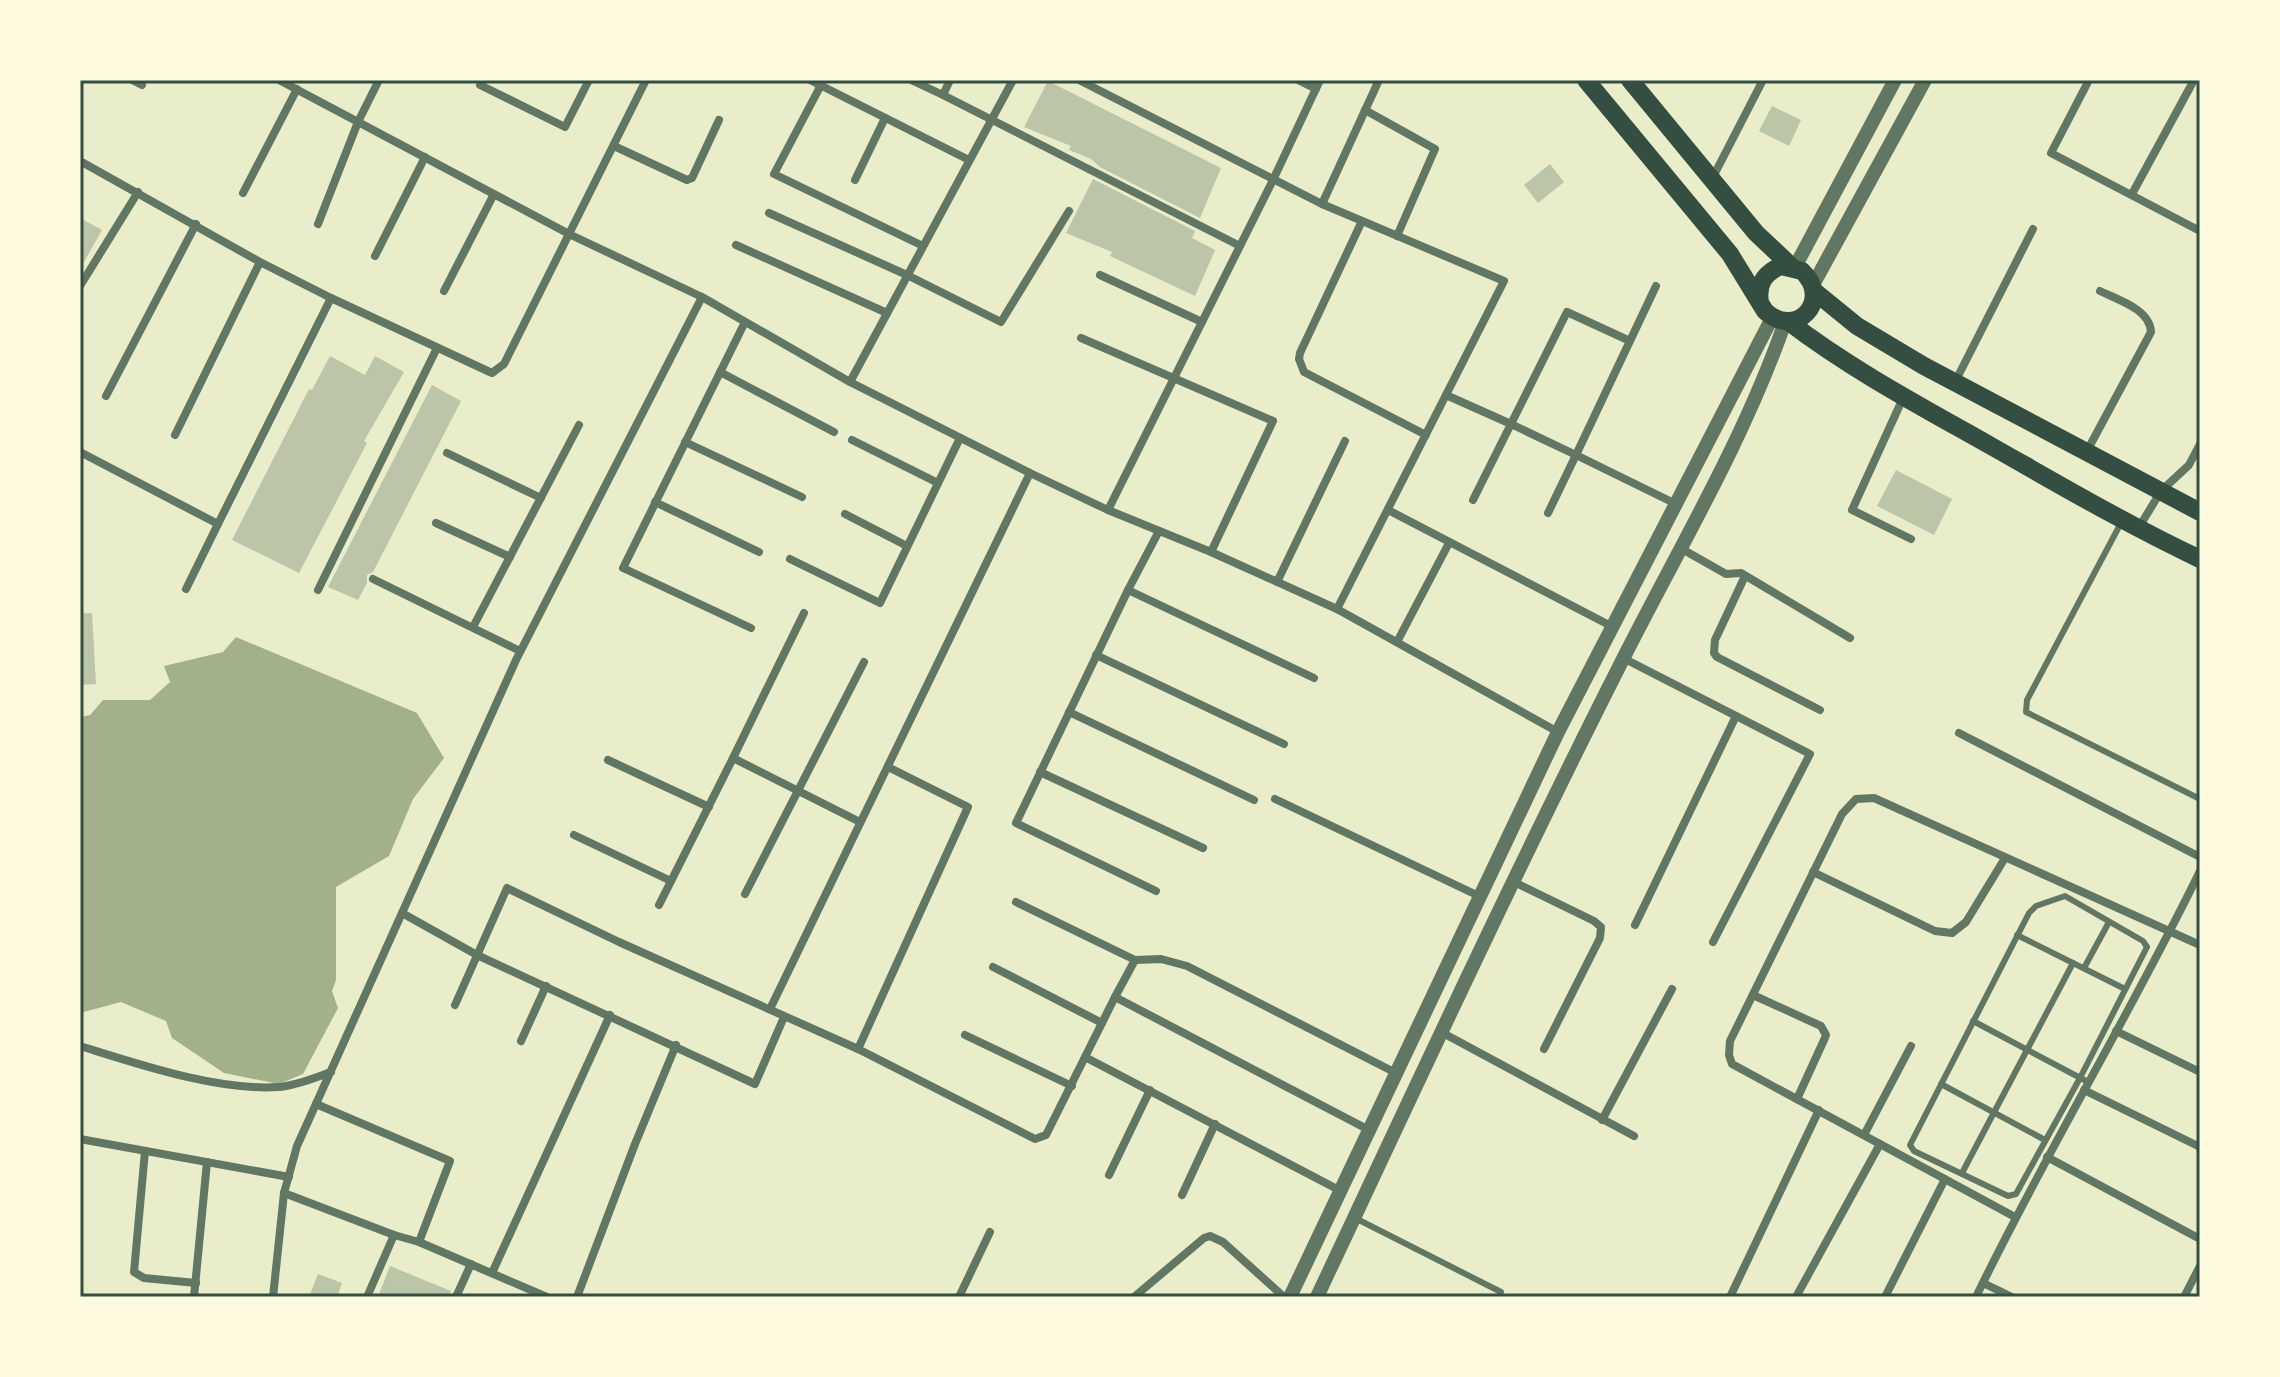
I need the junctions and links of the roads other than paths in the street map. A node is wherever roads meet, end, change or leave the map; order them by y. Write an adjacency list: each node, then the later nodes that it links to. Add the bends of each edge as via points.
1 (132, 80): 22 (street)
2 (279, 80): 24 (street)
3 (379, 80): 30 (street)
4 (483, 80): 5 (street, via 480,85 565,127)
5 (589, 80)
6 (646, 80): 31 (street)
7 (810, 80): 23 (street)
8 (911, 80): 25 (street)
9 (950, 80): 25 (street)
10 (1013, 80): 28 (street)
11 (1079, 80): 37 (street)
12 (1298, 80): 21 (street)
13 (1379, 80): 26 (street)
14 (1586, 80): 68 (main road)
15 (1630, 80): 35 (main road)
16 (1763, 80): 35 (street)
17 (1895, 80): 57 (street)
18 (1925, 80): 62 (street)
19 (2089, 80): 41 (street, via 2051,153)
20 (2194, 80): 41 (street)
21 (1318, 84): 37 (street)
22 (142, 85)
23 (821, 85): 27 (street); 53 (street, via 774,174)
24 (297, 89): 30 (street); 39 (street)
25 (943, 95): 28 (street)
26 (1365, 110): 42 (street); 51 (street, via 1435,149)
27 (885, 118): 33 (street); 36 (street)
28 (991, 119): 33 (street); 54 (street)
29 (719, 120): 31 (street, via 695,174 687,180)
30 (358, 122): 32 (street); 47 (street)
31 (614, 146): 50 (street)
32 (425, 157): 40 (street); 55 (street)
33 (969, 160): 53 (street)
34 (80, 161): 38 (street)
35 (1712, 178): 57 (main road, via 1756,233)
36 (855, 180)
37 (1273, 180): 42 (street); 54 (street)
38 (138, 192): 46 (street); 60 (street)
39 (243, 193)
40 (494, 194): 50 (street); 63 (street)
41 (2132, 194): 48 (street)
42 (1322, 204): 45 (street)
43 (1069, 211): 58 (street, via 1001,322)
44 (769, 213): 58 (street)
45 (1362, 221): 51 (street); 85 (street, via 1300,353 1301,365 1304,372)
46 (196, 224): 56 (street); 79 (street)
47 (318, 224)
48 (2198, 226)
49 (2033, 229): 77 (street)
50 (571, 235): 65 (street); 73 (street, via 504,364 492,373)
51 (1397, 236): 78 (street, via 1504,281)
52 (736, 245): 67 (street)
53 (923, 246): 58 (street)
54 (1240, 246): 70 (street)
55 (375, 256)
56 (260, 262): 66 (street); 84 (street)
57 (1793, 267): 62 (main road, via 1807,275); 68 (main road, via 1781,266 1760,284)
58 (907, 275): 67 (street)
59 (1100, 275): 70 (street)
60 (80, 286)
61 (1656, 286): 72 (street)
62 (1813, 288): 68 (main road, via 1810,308 1797,320); 77 (main road, via 1857,326)
63 (444, 291)
64 (2100, 291): 92 (street, via 2144,314 2151,332)
65 (702, 297): 69 (street); 134 (street)
66 (331, 298): 73 (street); 109 (street)
67 (887, 313): 76 (street)
68 (1776, 316): 80 (main road); 102 (street); 115 (street, via 1767,372)
69 (745, 322): 74 (street); 76 (street)
70 (1202, 322): 75 (street)
71 (1081, 338): 75 (street)
72 (1630, 341): 81 (street, via 1567,312); 94 (street)
73 (437, 348): 125 (street)
74 (720, 372): 83 (street); 89 (street)
75 (1174, 378): 103 (street); 117 (street, via 1273,421)
76 (850, 382): 86 (street)
77 (1955, 382): 92 (main road)
78 (1446, 395): 81 (street); 85 (street)
79 (106, 396)
80 (1904, 397): 110 (main road); 112 (street, via 1852,510)
81 (1511, 424): 94 (street); 100 (street)
82 (579, 425): 99 (street)
83 (834, 432)
84 (175, 435)
85 (1426, 435): 104 (street)
86 (960, 438): 95 (street); 96 (street)
87 (852, 440): 96 (street)
88 (1345, 441): 123 (street)
89 (685, 442): 98 (street); 101 (street)
90 (2200, 444): 97 (street, via 2189,465)
91 (80, 452): 109 (street)
92 (2086, 452): 97 (main road)
93 (447, 453): 99 (street)
94 (1576, 455): 102 (street); 106 (street)
95 (1030, 473): 103 (street); 147 (street)
96 (938, 483): 114 (street)
97 (2161, 491): 105 (main road); 110 (street)
98 (802, 497)
99 (541, 498): 118 (street)
100 (1473, 500)
101 (655, 502): 116 (street); 131 (street, via 623,568)
102 (1676, 504): 130 (street)
103 (1108, 510): 111 (street)
104 (1388, 510): 113 (street); 127 (street)
105 (2200, 512)
106 (1548, 513)
107 (845, 514): 114 (street)
108 (436, 523): 118 (street)
109 (218, 524): 124 (street)
110 (2130, 525): 120 (main road); 151 (lane, via 2027,700 2026,712)
111 (1159, 531): 117 (street); 126 (street)
112 (1911, 539)
113 (1449, 543): 130 (street); 133 (street)
114 (907, 546): 119 (street, via 880,603)
115 (1682, 549): 121 (street, via 1726,574); 136 (street)
116 (759, 552)
117 (1211, 552): 123 (street)
118 (510, 557): 129 (street)
119 (790, 559)
120 (2200, 559)
121 (1745, 576): 132 (street); 139 (street, via 1714,653)
122 (373, 579): 129 (street)
123 (1277, 582): 127 (street)
124 (186, 589)
125 (318, 590)
126 (1128, 590): 135 (street); 138 (street)
127 (1337, 609): 133 (street)
128 (804, 613): 145 (street)
129 (473, 627): 134 (street)
130 (1613, 627): 142 (street)
131 (751, 628)
132 (1850, 638)
133 (1397, 642): 142 (street)
134 (520, 651): 169 (street)
135 (1096, 655): 140 (street); 144 (street)
136 (1623, 658): 141 (street); 162 (street)
137 (864, 662): 149 (street)
138 (1314, 678)
139 (1820, 710)
140 (1069, 712): 148 (street); 152 (street)
141 (1736, 716): 171 (street); 174 (street, via 1810,754)
142 (1558, 732): 166 (street)
143 (1959, 733): 157 (street)
144 (1284, 744)
145 (733, 758): 149 (street); 153 (street)
146 (608, 760): 153 (street)
147 (888, 767): 154 (street); 199 (street, via 968,807)
148 (1040, 772): 156 (street); 163 (street, via 1016,823)
149 (797, 790): 154 (street); 165 (street)
150 (1275, 799): 166 (street)
151 (2200, 799)
152 (1254, 800)
153 (709, 807): 161 (street)
154 (860, 822): 187 (street)
155 (574, 835): 161 (street)
156 (1203, 848)
157 (2200, 857)
158 (2005, 858): 160 (street, via 1966,922 1952,933 1935,931); 160 (street, via 1866,797 1856,799 1842,814); 172 (street)
159 (2200, 871): 164 (street)
160 (1813, 872): 184 (street)
161 (671, 881): 168 (street)
162 (1514, 882): 193 (street); 200 (street, via 1601,927)
163 (1156, 891)
164 (2196, 892): 172 (street)
165 (745, 894)
166 (1482, 897): 205 (street)
167 (1016, 902): 177 (street)
168 (659, 905)
169 (402, 913): 176 (street); 203 (street)
170 (2109, 922): 173 (lane, via 2062,896 2032,909); 180 (lane); 183 (lane, via 2147,947)
171 (1635, 925)
172 (2170, 933): 175 (street); 192 (street)
173 (2017, 935): 178 (lane); 190 (lane)
174 (1713, 942)
175 (2200, 945)
176 (477, 955): 181 (street); 186 (street); 187 (street, via 507,888)
177 (1135, 960): 185 (street); 205 (street, via 1187,966)
178 (2073, 963): 180 (lane); 201 (lane)
179 (993, 967): 191 (street)
180 (2084, 968): 183 (lane)
181 (546, 986): 188 (street); 195 (street)
182 (1672, 989): 214 (street)
183 (2125, 989): 206 (lane)
184 (1753, 995): 210 (street, via 1730,1041 1732,1064); 210 (street, via 1824,1031)
185 (1115, 997): 191 (street); 216 (street)
186 (455, 1005)
187 (770, 1009): 189 (street)
188 (610, 1015): 196 (street); 241 (street)
189 (784, 1017): 196 (street, via 755,1084); 199 (street)
190 (1973, 1021): 201 (lane); 207 (lane)
191 (1102, 1023): 202 (street)
192 (2116, 1031): 204 (street); 206 (street)
193 (1440, 1032): 214 (street); 234 (street)
194 (965, 1035): 208 (street)
195 (521, 1041)
196 (676, 1045): 250 (street)
197 (80, 1046): 203 (street, via 255,1087 280,1087)
198 (1911, 1046): 217 (street)
199 (858, 1049): 208 (street, via 1035,1139 1046,1135)
200 (1544, 1049)
201 (2026, 1049): 206 (lane); 213 (lane)
202 (1085, 1057): 208 (street); 209 (street)
203 (331, 1072): 211 (street)
204 (2200, 1072)
205 (1396, 1073): 216 (street)
206 (2084, 1083): 220 (lane); 222 (street); 224 (street)
207 (1941, 1084): 213 (lane); 226 (lane, via 1910,1145)
208 (1072, 1086)
209 (1150, 1090): 215 (street); 227 (street)
210 (1797, 1099): 212 (street)
211 (316, 1104): 228 (street); 238 (street, via 450,1161)
212 (1819, 1110): 217 (street); 255 (street)
213 (1993, 1113): 220 (lane); 226 (lane)
214 (1602, 1120): 218 (street)
215 (1215, 1124): 230 (street); 232 (street)
216 (1369, 1130): 230 (street)
217 (1864, 1135): 221 (street)
218 (1634, 1136)
219 (80, 1139): 223 (street)
220 (2045, 1140): 226 (lane, via 2012,1196)
221 (1880, 1144): 229 (street); 256 (street)
222 (2200, 1147)
223 (145, 1151): 225 (street); 242 (street, via 134,1272 144,1278)
224 (2047, 1157): 233 (street); 237 (street)
225 (207, 1162): 228 (street); 242 (street)
226 (1962, 1173)
227 (1109, 1175)
228 (289, 1177): 231 (street)
229 (1945, 1179): 233 (street); 257 (street)
230 (1339, 1190): 253 (street)
231 (284, 1193): 236 (street); 246 (street)
232 (1182, 1195)
233 (2015, 1217): 243 (street)
234 (1354, 1218): 244 (lane); 254 (street)
235 (990, 1232): 251 (street)
236 (394, 1235): 238 (street); 247 (street)
237 (2200, 1239)
238 (419, 1242): 239 (street)
239 (471, 1264): 241 (street); 248 (street)
240 (2200, 1266): 260 (street)
241 (492, 1273): 249 (street)
242 (196, 1283): 245 (street)
243 (1983, 1283): 258 (street); 259 (street)
244 (1501, 1292)
245 (194, 1297)
246 (273, 1297)
247 (367, 1297)
248 (456, 1297)
249 (547, 1297)
250 (577, 1297)
251 (959, 1297)
252 (1134, 1297): 253 (street, via 1210,1236)
253 (1287, 1297)
254 (1317, 1297)
255 (1730, 1297)
256 (1796, 1297)
257 (1885, 1297)
258 (1976, 1297)
259 (2012, 1297)
260 (2184, 1297)

